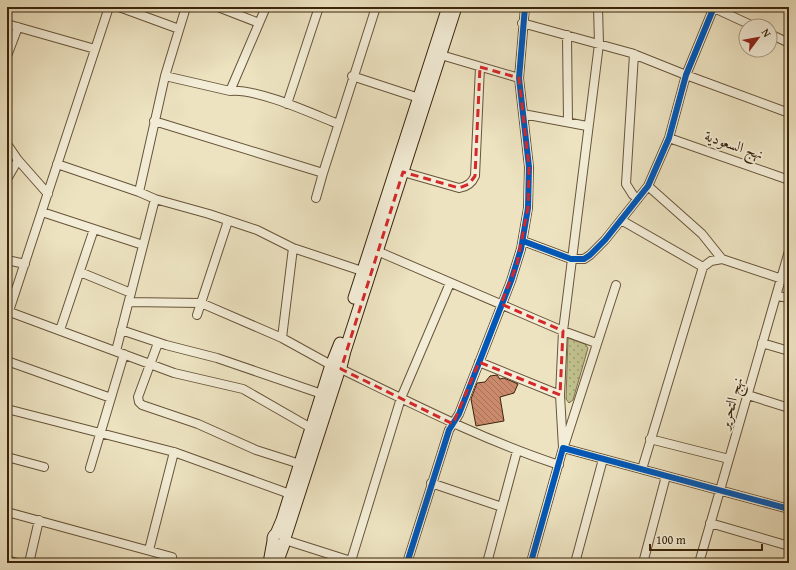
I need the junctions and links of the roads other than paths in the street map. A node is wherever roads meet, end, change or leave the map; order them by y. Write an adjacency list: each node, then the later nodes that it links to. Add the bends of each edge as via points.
1 (109, 7): 23 (street)
2 (119, 7): 18 (street)
3 (186, 7): 18 (street)
4 (218, 7): 14 (street)
5 (266, 7): 14 (street)
6 (319, 7): 34 (street)
7 (376, 7): 30 (street)
8 (448, 7): 33 (main road)
9 (456, 7): 25 (main road)
10 (525, 7): 15 (street)
11 (598, 7): 22 (street)
12 (713, 7): 13 (street); 28 (street)
13 (738, 19)
14 (259, 23): 32 (street)
15 (522, 23): 19 (street); 31 (street)
16 (7, 24): 17 (street)
17 (18, 27): 23 (street); 26 (street)
18 (179, 29): 29 (street)
19 (567, 35): 22 (street); 38 (street)
20 (778, 37): 21 (street)
21 (789, 42)
22 (599, 44): 24 (street); 40 (street)
23 (95, 50): 44 (street)
24 (634, 54): 28 (street); 54 (street, via 626,184)
25 (441, 55): 27 (street); 45 (main road)
26 (7, 56)
27 (480, 67): 31 (street); 45 (street, via 473,181 459,188)
28 (686, 75): 35 (street); 41 (street)
29 (165, 76): 32 (street); 37 (street)
30 (352, 76): 33 (street); 39 (street)
31 (519, 78): 36 (street)
32 (230, 90): 34 (street, via 240,90)
33 (418, 98): 69 (main road)
34 (287, 104): 39 (street)
35 (789, 113)
36 (523, 114): 38 (street); 59 (street, via 529,167 528,208)
37 (154, 121): 46 (street); 50 (street)
38 (568, 122): 40 (street)
39 (338, 124): 46 (street)
40 (587, 126): 64 (street)
41 (669, 138): 48 (street, نهج السعودية); 49 (street)
42 (7, 144): 43 (street)
43 (18, 160): 47 (street); 51 (street)
44 (58, 164): 50 (street); 51 (street)
45 (403, 172): 62 (main road)
46 (323, 173): 52 (street)
47 (7, 179)
48 (789, 180)
49 (648, 186): 54 (street); 65 (street, via 702,234)
50 (139, 192): 53 (street)
51 (48, 194): 55 (street)
52 (316, 198)
53 (155, 199): 57 (street); 60 (street)
54 (638, 199): 56 (street)
55 (42, 212): 58 (street); 67 (street)
56 (621, 220): 64 (street, via 590,255 584,259); 68 (street)
57 (228, 221): 61 (street, via 257,230); 78 (street)
58 (94, 229): 60 (street); 70 (street)
59 (522, 241): 64 (street); 79 (street, via 511,281)
60 (143, 245): 74 (street)
61 (293, 248): 69 (street); 85 (street)
62 (377, 251): 72 (street); 95 (main road, via 345,351)
63 (789, 251): 71 (street, نهج التحرير)
64 (571, 259): 84 (street)
65 (722, 259): 68 (street, via 710,261); 71 (street)
66 (7, 260): 67 (street)
67 (25, 264): 80 (street)
68 (703, 267): 106 (street)
69 (362, 271): 95 (main road)
70 (80, 272): 74 (street); 82 (street)
71 (782, 279): 75 (street, نهج التحرير)
72 (450, 283): 79 (street); 100 (street)
73 (616, 285): 87 (street)
74 (131, 292): 77 (street)
75 (777, 296): 76 (street); 88 (street, نهج التحرير)
76 (789, 298)
77 (129, 302): 78 (street); 83 (street)
78 (201, 303): 81 (street); 85 (street)
79 (501, 304): 84 (street); 93 (street)
80 (8, 311): 82 (street)
81 (198, 315)
82 (60, 330): 89 (street)
83 (121, 330): 86 (street); 89 (street)
84 (563, 331): 87 (street); 97 (street)
85 (282, 338): 95 (street)
86 (158, 342): 94 (street); 96 (street, via 217,358)
87 (596, 343): 107 (street)
88 (762, 343): 90 (street); 98 (street, نهج التحرير)
89 (116, 351): 91 (street)
90 (789, 351)
91 (124, 354): 94 (street); 99 (street)
92 (7, 361): 99 (street)
93 (479, 362): 97 (street); 103 (street)
94 (150, 364): 104 (street, via 174,373 243,389); 113 (street, via 138,397 142,405 198,424 256,450)
95 (336, 367): 96 (main road); 100 (street); 127 (main road)
96 (322, 394): 104 (main road)
97 (560, 395): 107 (street)
98 (748, 395): 101 (street); 112 (street, نهج التحرير)
99 (111, 398): 105 (street)
100 (402, 398): 103 (street); 132 (street)
101 (789, 408)
102 (7, 409): 105 (street)
103 (453, 424): 108 (street); 119 (street)
104 (311, 428): 113 (main road)
105 (101, 434): 109 (street); 116 (street)
106 (650, 439): 112 (street); 117 (street)
107 (563, 448): 111 (street); 114 (street)
108 (517, 451): 114 (street); 122 (street)
109 (174, 452): 121 (street); 129 (street)
110 (7, 457): 115 (street)
111 (603, 459): 117 (street); 140 (street)
112 (729, 459): 120 (street, نهج التحرير)
113 (300, 464): 121 (main road)
114 (559, 465): 139 (street)
115 (44, 467)
116 (90, 468)
117 (642, 469): 118 (street)
118 (666, 476): 120 (street); 141 (street)
119 (431, 483): 122 (street); 137 (street)
120 (720, 490): 123 (street); 126 (street, نهج التحرير)
121 (290, 494): 127 (main road, via 280,525)
122 (502, 507): 138 (street)
123 (789, 509)
124 (7, 512): 125 (street)
125 (39, 520): 129 (street); 134 (street)
126 (710, 523): 128 (street); 142 (street, نهج التحرير)
127 (281, 539): 132 (street); 135 (main road); 136 (main road)
128 (789, 546)
129 (149, 550): 130 (street)
130 (172, 557)
131 (7, 560): 133 (street)
132 (354, 562)
133 (17, 563)
134 (29, 563)
135 (268, 563)
136 (277, 563)
137 (407, 563)
138 (487, 563)
139 (532, 563)
140 (575, 563)
141 (643, 563)
142 (699, 563)

